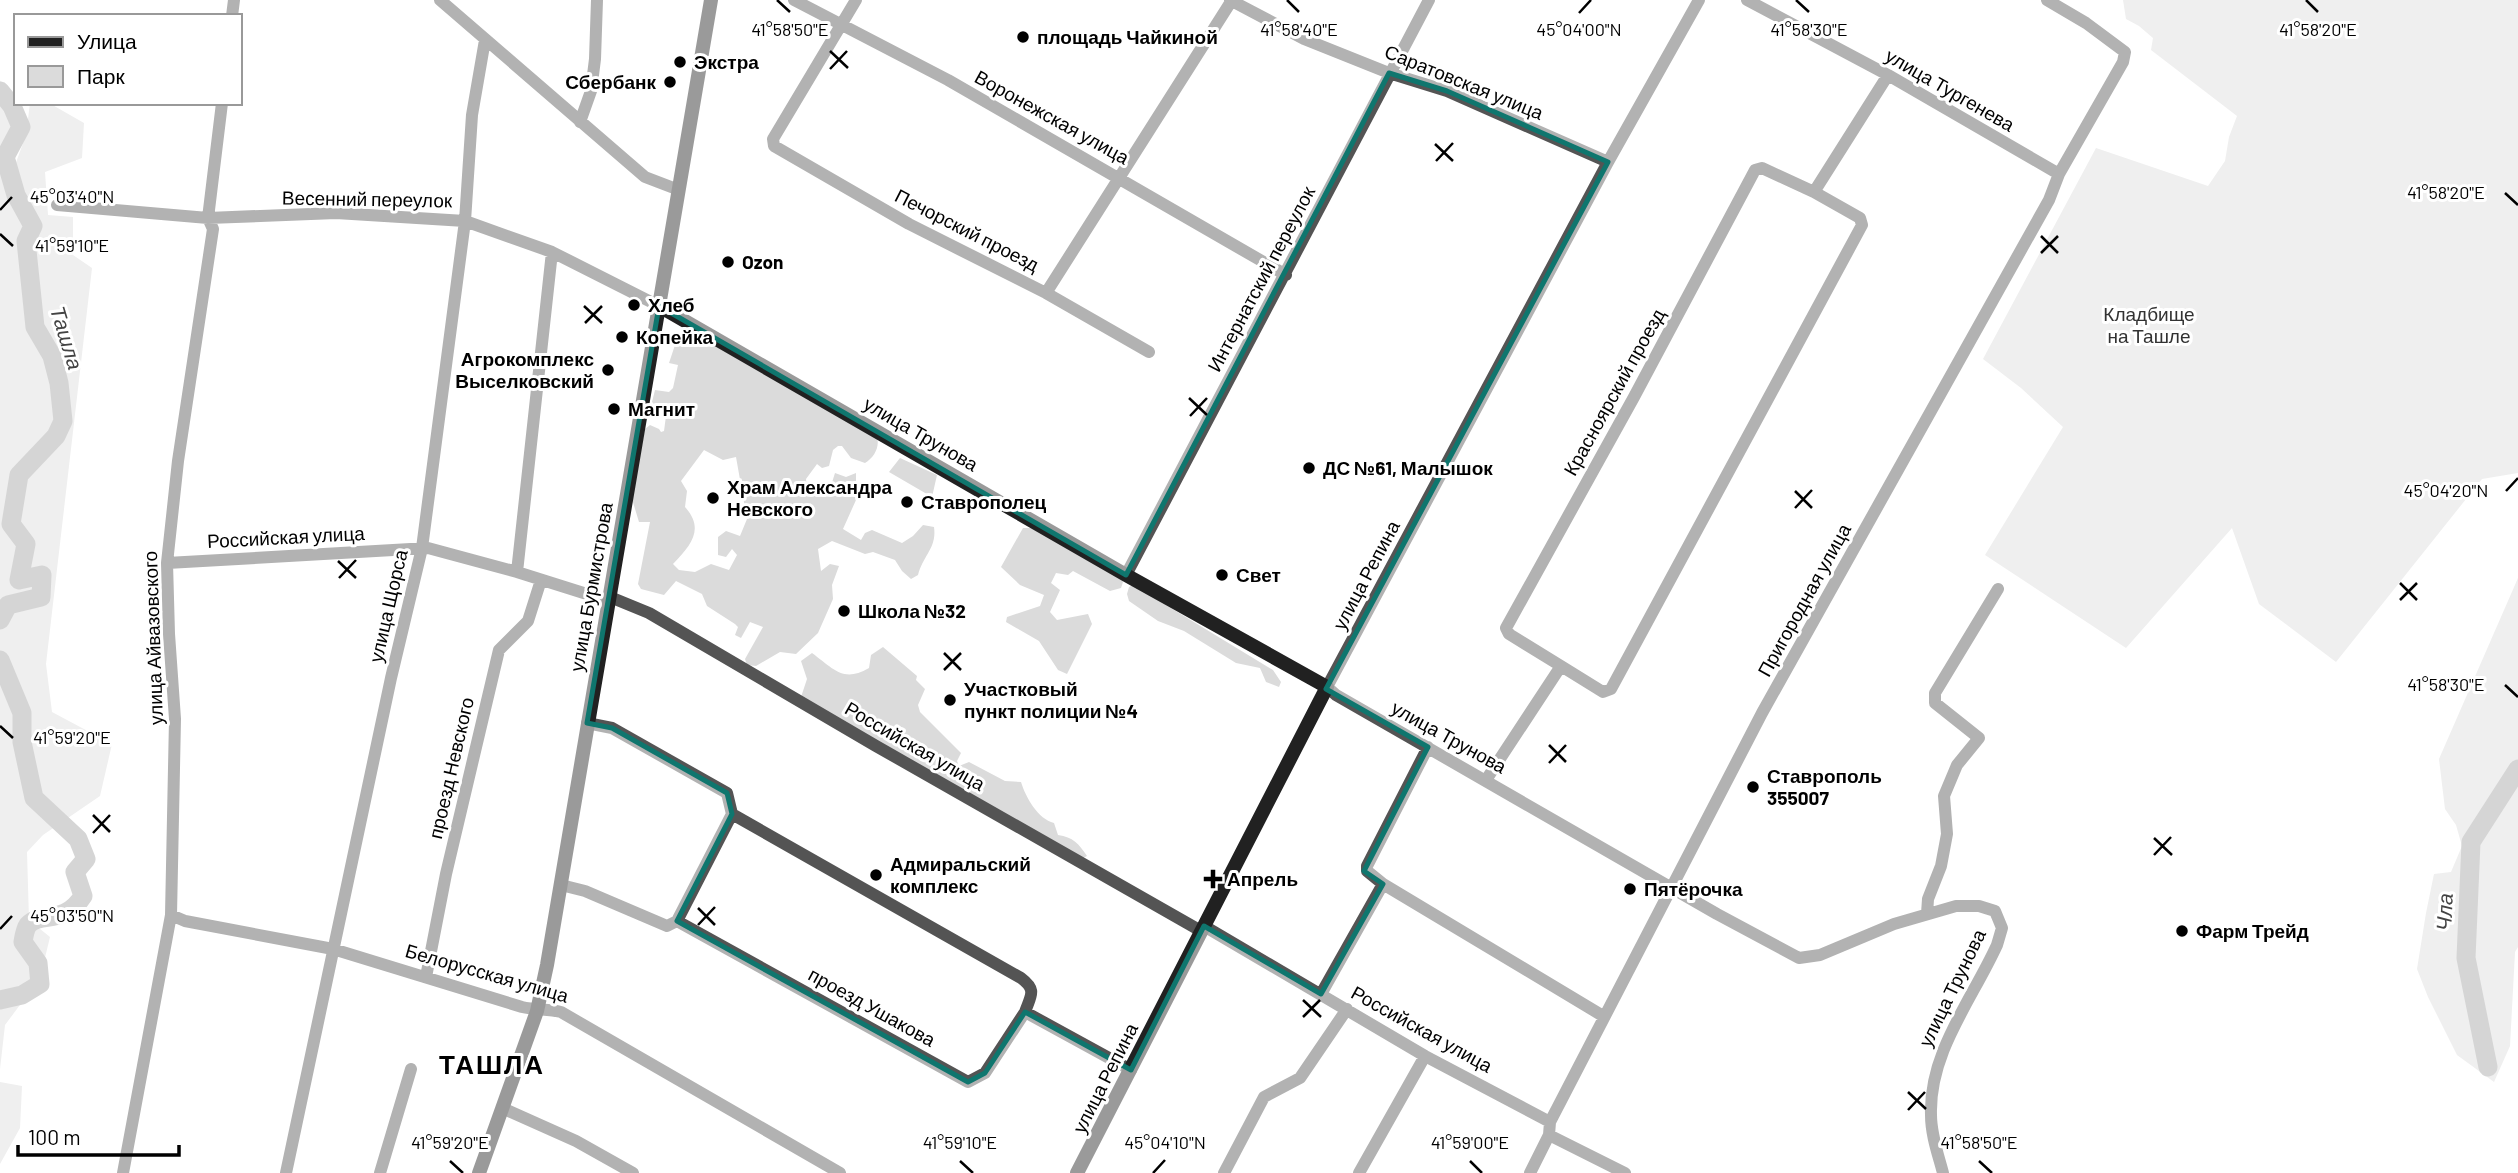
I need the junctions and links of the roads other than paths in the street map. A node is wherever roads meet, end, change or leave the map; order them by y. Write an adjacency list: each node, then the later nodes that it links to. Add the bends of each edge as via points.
1 (440, 0): 12 (street)
2 (597, 0): 16 (street, via 591,91)
3 (711, 0): 20 (street, улица Бурмистрова)
4 (794, 0): 11 (street, Воронежская улица)
5 (856, 0): 11 (street)
6 (1231, 0): 13 (street, Саратовская улица, via 1304,39); 19 (street)
7 (1429, 0): 13 (street, Интернатский переулок)
8 (1699, 0): 17 (street, улица Репина)
9 (1747, 0): 14 (street, улица Тургенева)
10 (2047, 0): 18 (street, Пригородная улица, via 2125,52)
11 (842, 23): 19 (street, Воронежская улица); 27 (street, Печорский проезд, via 773,139 775,146 909,224)
12 (485, 40): 16 (street); 24 (street, улица Щорса, via 472,115)
13 (1389, 73): 17 (street, Саратовская улица, via 1447,91); 26 (street, Интернатский переулок)
14 (1888, 75): 18 (street, улица Тургенева); 21 (street)
15 (222, 105): 23 (street, улица Айвазовского)
16 (580, 122): 20 (street, via 645,177)
17 (1608, 162): 38 (street, улица Репина)
18 (2059, 174): 45 (street, Пригородная улица, via 2049,200 1762,713)
19 (1121, 178): 26 (street, Воронежская улица); 27 (street)
20 (679, 190): 28 (street, улица Бурмистрова)
21 (1814, 192): 37 (street, Красноярский проезд, via 1860,218 1862,225 1736,462 1611,689 1603,692); 37 (street, Красноярский проезд, via 1762,168 1755,170 1506,628)
22 (57, 205): 23 (street, Весенний переулок)
23 (208, 218): 24 (street, Весенний переулок, via 336,214); 31 (street, улица Айвазовского, via 213,229)
24 (465, 221): 25 (street, Весенний переулок); 30 (street, улица Щорса)
25 (552, 252): 28 (street, Весенний переулок); 32 (street)
26 (1286, 275): 33 (street, Интернатский переулок)
27 (1046, 293): 29 (street, Печорский проезд)
28 (659, 306): 33 (street, улица Трунова); 36 (street, улица Бурмистрова)
29 (1149, 352)
30 (422, 548): 31 (street, Российская улица); 32 (street, Российская улица); 50 (street, улица Щорса)
31 (167, 563): 47 (street, улица Айвазовского, via 175,719)
32 (517, 572): 34 (street, Российская улица)
33 (1126, 575): 38 (street, улица Трунова)
34 (541, 580): 36 (street, Российская улица); 51 (street, проезд Невского, via 527,621 499,650)
35 (1998, 589): 46 (street, via 1935,693 1935,703 1979,738 1957,765 1944,796 1947,834)
36 (609, 599): 39 (street, улица Бурмистрова); 49 (street, Российская улица, via 649,613 899,760)
37 (1561, 666): 41 (street)
38 (1327, 687): 40 (street, улица Трунова); 49 (street, улица Репина)
39 (587, 723): 42 (street, via 612,728 727,793); 44 (street, улица Бурмистрова)
40 (1428, 747): 41 (street, улица Трунова); 43 (street, via 1367,866 1370,875)
41 (1486, 780): 45 (street, улица Трунова)
42 (732, 814): 48 (street); 55 (street, via 1021,978 1032,992)
43 (1383, 884): 52 (street); 56 (street)
44 (561, 886): 48 (street, проезд Ушакова, via 585,891 667,926); 54 (street, улица Бурмистрова)
45 (1673, 888): 46 (street, улица Трунова, via 1799,958 1820,955); 56 (street, Пригородная улица)
46 (1927, 914): 73 (street, улица Трунова, via 1956,906 1988,906 1999,916 2002,928 1936,1067 1930,1117)
47 (171, 915): 50 (street, Белорусская улица); 62 (street, улица Айвазовского)
48 (677, 921): 55 (street, проезд Ушакова, via 968,1082 985,1073)
49 (1203, 928): 52 (street, Российская улица); 59 (street, улица Репина)
50 (333, 949): 51 (street, Белорусская улица); 63 (street, улица Щорса)
51 (426, 976): 54 (street, Белорусская улица)
52 (1321, 995): 53 (street, Российская улица)
53 (1347, 1009): 57 (street, Российская улица); 69 (street, via 1300,1078 1264,1097)
54 (537, 1011): 60 (street, улица Бурмистрова); 67 (street, Белорусская улица, via 561,1012)
55 (1025, 1012): 59 (street)
56 (1604, 1016): 61 (street, Пригородная улица)
57 (1425, 1056): 61 (street, Российская улица); 70 (street)
58 (411, 1069): 64 (street)
59 (1131, 1070): 68 (street, улица Репина)
60 (502, 1108): 65 (street, улица Бурмистрова); 66 (street)
61 (1550, 1128): 71 (street, Пригородная улица); 72 (street, Российская улица)
62 (123, 1173)
63 (286, 1173)
64 (380, 1173)
65 (479, 1173)
66 (633, 1173)
67 (840, 1173)
68 (1077, 1173)
69 (1224, 1173)
70 (1359, 1173)
71 (1530, 1173)
72 (1625, 1173)
73 (1943, 1173)

